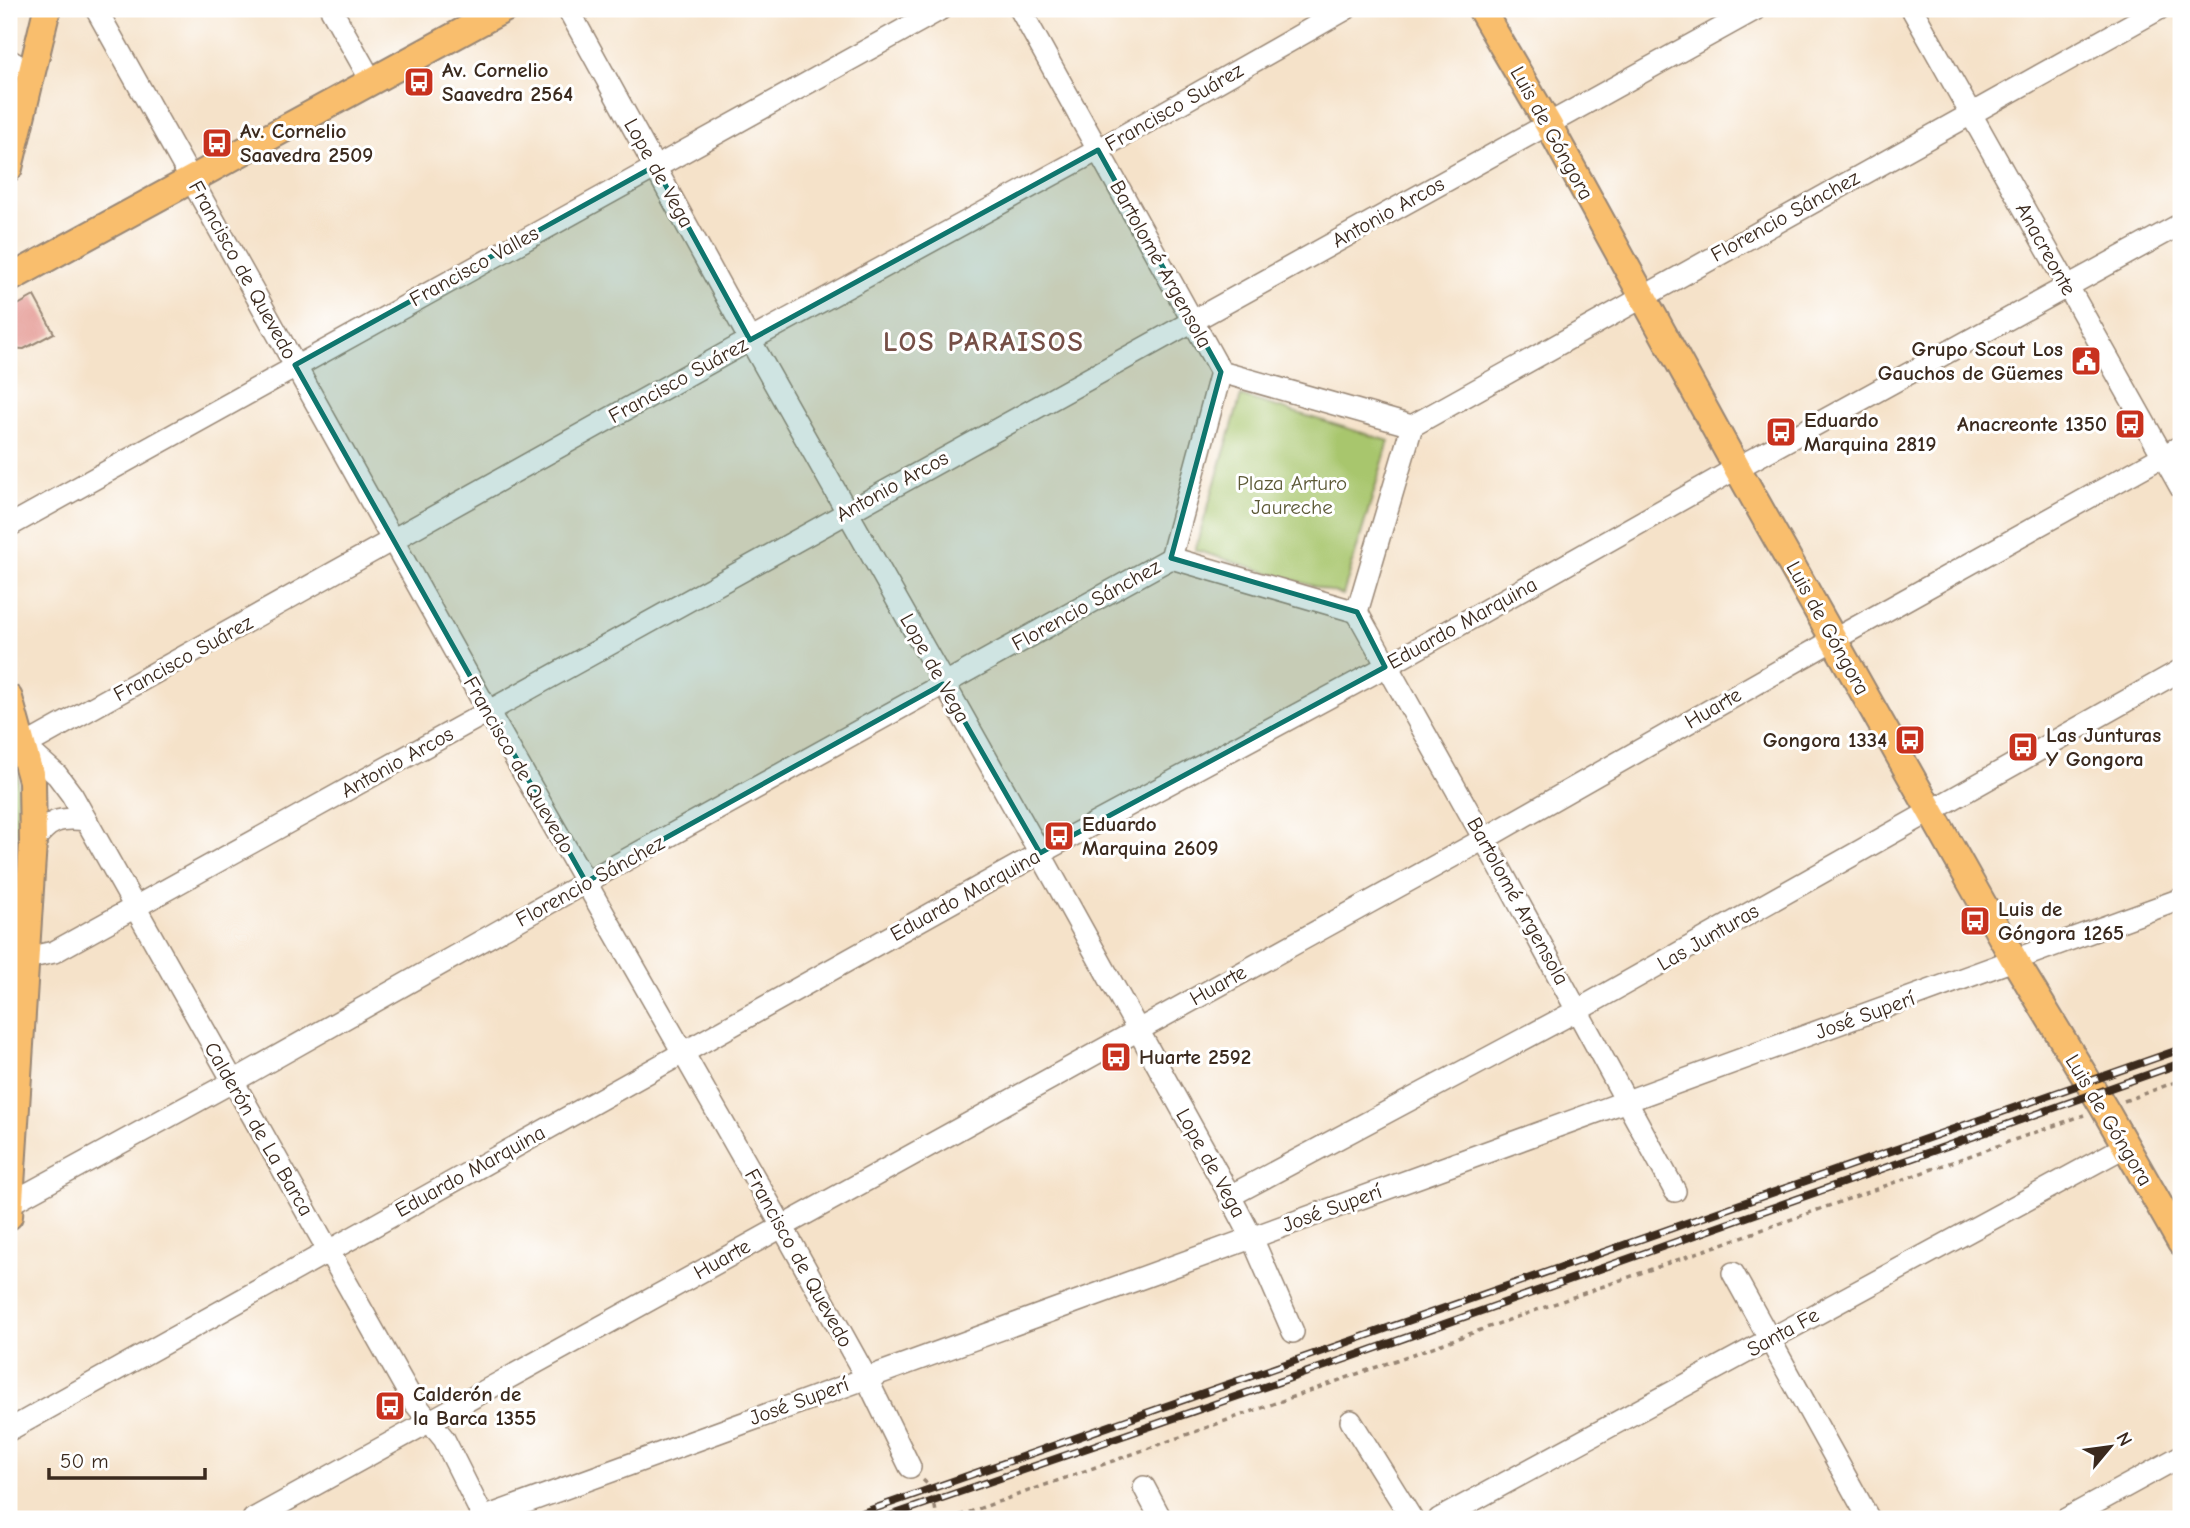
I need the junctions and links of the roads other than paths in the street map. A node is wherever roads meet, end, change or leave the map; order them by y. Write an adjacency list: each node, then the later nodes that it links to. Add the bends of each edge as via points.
1 (47, 9): 14 (main road)
2 (96, 9): 21 (street, Francisco de Quevedo)
3 (331, 9): 15 (street)
4 (504, 9): 15 (main road)
5 (568, 9): 19 (street, Lope de Vega)
6 (941, 9): 19 (street, Francisco Valles)
7 (1020, 9): 18 (street, Bartolomé Argensola)
8 (1346, 9): 18 (street, Francisco Suárez)
9 (1481, 9): 17 (main road, Luis de Góngora)
10 (1756, 9): 17 (street, Antonio Arcos)
11 (1912, 9): 16 (street, Anacreonte)
12 (2159, 9): 16 (street, Florencio Sánchez)
13 (9, 60): 14 (street)
14 (32, 74): 20 (main road)
15 (372, 82): 21 (main road)
16 (1971, 113): 24 (street, Anacreonte); 25 (street, Florencio Sánchez)
17 (1548, 124): 25 (main road, Luis de Góngora); 26 (street, Antonio Arcos)
18 (1098, 150): 26 (street, Bartolomé Argensola); 27 (street, Francisco Suárez)
19 (656, 166): 27 (street, Lope de Vega); 28 (street, Francisco Valles)
20 (9, 168)
21 (193, 179): 23 (main road); 28 (street, Francisco de Quevedo)
22 (2181, 224): 24 (street, Eduardo Marquina)
23 (9, 279)
24 (2068, 288): 31 (street, Anacreonte); 32 (street, Eduardo Marquina)
25 (1642, 296): 30 (street, Florencio Sánchez); 32 (main road, Luis de Góngora)
26 (1191, 321): 29 (street, Bartolomé Argensola); 34 (street, Antonio Arcos)
27 (750, 340): 34 (street, Lope de Vega); 36 (street, Francisco Suárez)
28 (295, 365): 35 (street, Francisco Valles); 36 (street, Francisco de Quevedo)
29 (1221, 372): 30 (street); 37 (street, Florencio Sánchez)
30 (1412, 426): 38 (street)
31 (2172, 451): 33 (street, Anacreonte); 39 (street, Huarte)
32 (1737, 468): 39 (main road, Luis de Góngora); 40 (street, Eduardo Marquina)
33 (2181, 488)
34 (848, 511): 42 (street, Lope de Vega); 44 (street, Antonio Arcos)
35 (9, 526)
36 (393, 541): 44 (street, Francisco de Quevedo); 45 (street, Francisco Suárez)
37 (1171, 558): 38 (street, Florencio Sánchez); 42 (street, Florencio Sánchez)
38 (1357, 612): 40 (street, Bartolomé Argensola)
39 (1835, 639): 46 (main road, Luis de Góngora); 48 (street, Huarte)
40 (1385, 667): 48 (street, Bartolomé Argensola); 50 (street, Eduardo Marquina)
41 (2181, 670): 46 (street, Las Junturas)
42 (943, 684): 50 (street, Lope de Vega); 51 (street, Florencio Sánchez)
43 (9, 698): 45 (main road)
44 (488, 711): 51 (street, Francisco de Quevedo); 53 (street, Antonio Arcos)
45 (16, 748): 47 (street, Calderón de La Barca, via 57,775); 49 (main road, via 32,781)
46 (1930, 811): 55 (main road, Luis de Góngora); 56 (street, Las Junturas)
47 (86, 820): 49 (street, via 61,819 47,825); 53 (street, Calderón de La Barca)
48 (1484, 839): 56 (street, Bartolomé Argensola); 57 (street, Huarte)
49 (33, 842): 54 (main road)
50 (1040, 853): 57 (street, Lope de Vega); 58 (street, Eduardo Marquina)
51 (586, 883): 58 (street, Francisco de Quevedo); 59 (street, Florencio Sánchez)
52 (2181, 899): 55 (street, José Superí)
53 (135, 907): 54 (street, Antonio Arcos, via 54,952); 59 (street, Calderón de La Barca)
54 (18, 960): 64 (main road)
55 (2015, 961): 60 (street, José Superí); 61 (main road, Luis de Góngora)
56 (1578, 1010): 60 (street, Bartolomé Argensola); 63 (street, Las Junturas)
57 (1138, 1029): 63 (street, Lope de Vega); 66 (street, Huarte)
58 (683, 1054): 66 (street, Francisco de Quevedo); 69 (street, Eduardo Marquina)
59 (232, 1082): 64 (street, Florencio Sánchez); 69 (street, Calderón de La Barca)
60 (1626, 1100): 62 (street, Bartolomé Argensola); 67 (street, José Superí)
61 (2126, 1146): 68 (main road, Luis de Góngora); 72 (street, Santa Fe)
62 (1675, 1191)
63 (1230, 1196): 67 (street, Lope de Vega)
64 (9, 1203): 65 (main road)
65 (9, 1216)
66 (782, 1226): 73 (street, Francisco de Quevedo); 74 (street, Huarte)
67 (1252, 1238): 71 (street, Lope de Vega); 73 (street, José Superí)
68 (2181, 1243)
69 (328, 1250): 74 (street, Calderón de La Barca, via 413,1401); 76 (street, Eduardo Marquina)
70 (1733, 1273): 72 (street)
71 (1293, 1332)
72 (1769, 1339): 84 (street, Santa Fe); 85 (street)
73 (866, 1377): 78 (street, Francisco de Quevedo); 80 (street, José Superí)
74 (429, 1421): 80 (street, Calderón de La Barca, via 444,1439); 81 (street, Huarte)
75 (1351, 1421): 83 (street)
76 (9, 1430)
77 (2181, 1455): 86 (street)
78 (910, 1467)
79 (1144, 1487): 82 (street)
80 (484, 1518)
81 (253, 1519)
82 (1161, 1519)
83 (1412, 1519)
84 (1439, 1519)
85 (1870, 1519)
86 (2066, 1519)

